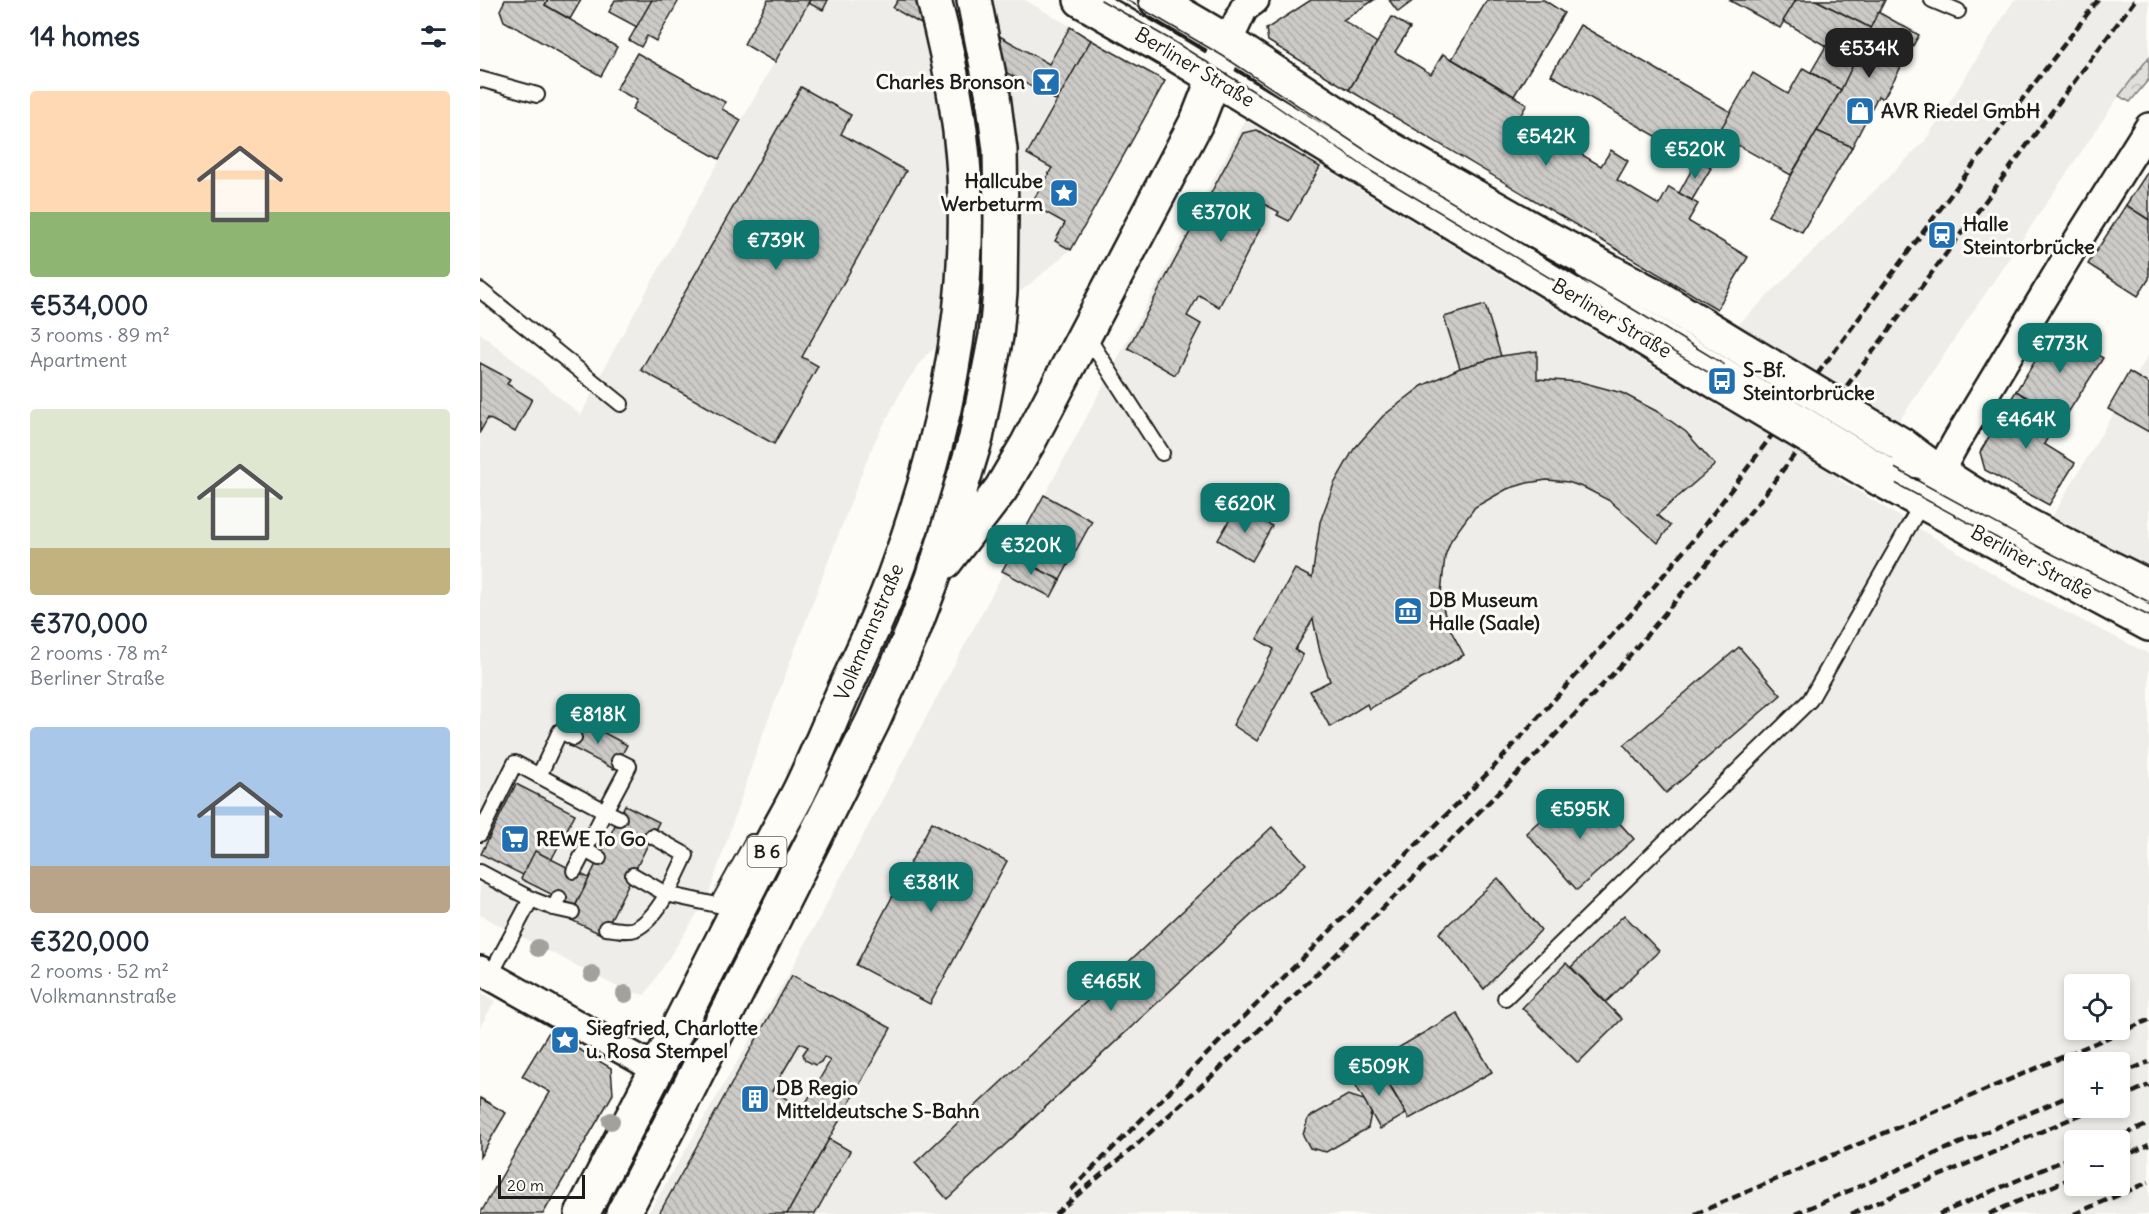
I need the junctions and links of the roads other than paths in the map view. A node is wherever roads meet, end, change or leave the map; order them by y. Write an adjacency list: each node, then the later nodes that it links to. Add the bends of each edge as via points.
1 (934, 0): 31 (main road, Volkmannstraße / B 6, via 953,86 965,198 962,296 945,408 915,518 891,584 800,790)
2 (974, 0): 21 (main road, Volkmannstraße / B 6, via 1000,150 1000,292 996,336 976,438)
3 (1081, 0): 9 (main road, Berliner Straße)
4 (1156, 0): 8 (main road, Berliner Straße)
5 (1255, 0): 8 (street, via 1244,8)
6 (1932, 0): 7 (lane)
7 (1958, 11)
8 (1228, 42): 9 (main road); 15 (main road, Berliner Straße, via 1389,148 1654,295)
9 (1215, 78): 14 (main road, via 1198,119); 15 (main road, Berliner Straße)
10 (480, 80): 11 (lane)
11 (537, 95)
12 (2149, 127): 19 (street)
13 (480, 290): 16 (lane)
14 (1086, 334): 17 (lane); 21 (main road, via 1001,489)
15 (1732, 368): 18 (main road, Berliner Straße, bridge)
16 (621, 404)
17 (1162, 453)
18 (1890, 463): 19 (main road, Berliner Straße); 20 (main road, Berliner Straße)
19 (1938, 473): 20 (street); 22 (main road, Berliner Straße, via 2053,540)
20 (1922, 503): 23 (main road, Berliner Straße); 42 (lane, via 1810,700)
21 (933, 578): 45 (main road, Volkmannstraße / B 6, via 873,721)
22 (2149, 587)
23 (2149, 624)
24 (574, 738): 26 (lane, via 560,731)
25 (619, 761): 27 (lane, via 629,766)
26 (539, 776): 27 (lane); 29 (lane, via 515,763)
27 (605, 811): 28 (lane); 32 (lane)
28 (619, 818)
29 (480, 834)
30 (652, 836): 37 (lane, via 686,855)
31 (771, 843): 37 (lane, via 752,842 717,905); 43 (main road, Volkmannstraße / B 6)
32 (585, 850): 33 (lane); 34 (lane)
33 (599, 858)
34 (574, 871)
35 (480, 872): 38 (lane)
36 (633, 875): 37 (lane)
37 (666, 894): 40 (lane, via 651,917 633,930)
38 (531, 899): 39 (lane, via 556,903); 41 (lane)
39 (572, 912)
40 (606, 928)
41 (485, 973): 43 (street)
42 (1504, 998)
43 (658, 1070): 44 (main road, Volkmannstraße / B 6)
44 (582, 1214)
45 (623, 1214)

